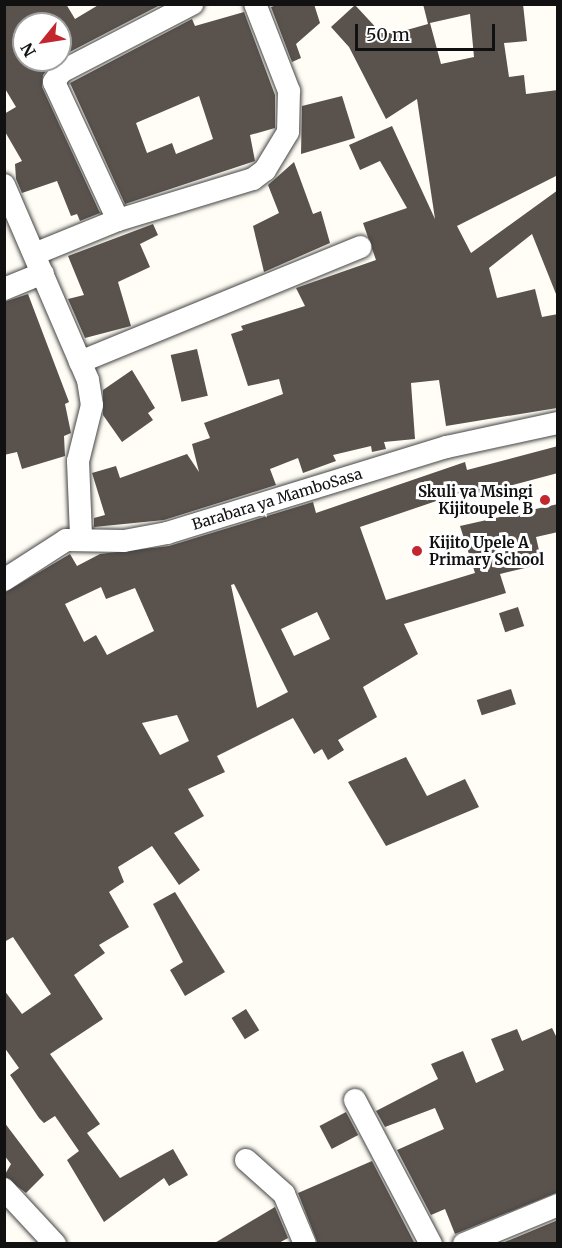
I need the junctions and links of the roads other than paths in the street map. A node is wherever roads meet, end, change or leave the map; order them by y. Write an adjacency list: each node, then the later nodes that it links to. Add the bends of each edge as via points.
1 (192, 4): 4 (street, via 61,72 54,82)
2 (255, 4): 4 (street, via 289,91 290,117 280,152 253,179)
3 (4, 185): 6 (street)
4 (118, 220): 6 (street)
5 (360, 247): 8 (street)
6 (40, 263): 7 (street); 8 (street)
7 (4, 290)
8 (80, 362): 10 (street, via 92,405 78,461)
9 (558, 423): 10 (street, Barabara ya MamboSasa, via 447,447 167,533 124,540)
10 (81, 537): 11 (street, Barabara ya MamboSasa, via 45,551)
11 (4, 580)
12 (355, 1100): 18 (street)
13 (246, 1160): 17 (street, via 284,1194)
14 (4, 1189): 16 (street)
15 (558, 1205): 19 (street)
16 (55, 1244)
17 (305, 1244)
18 (431, 1244)
19 (464, 1244)

